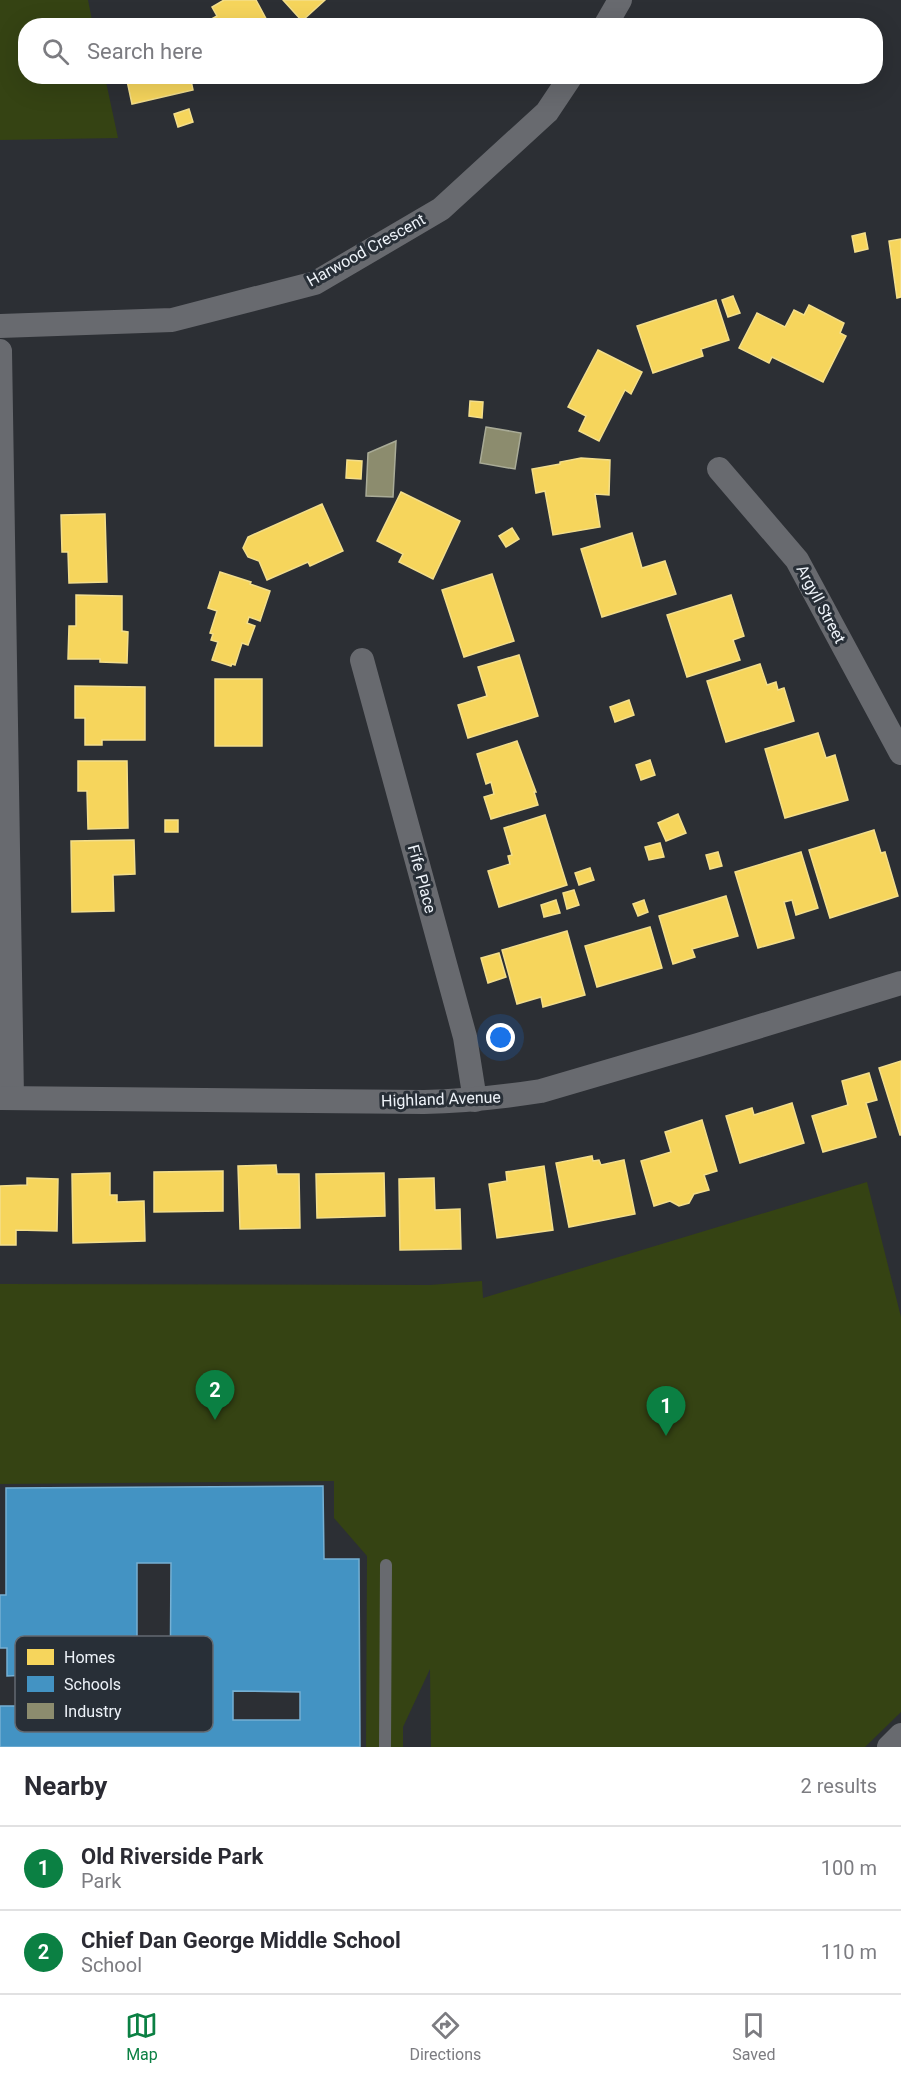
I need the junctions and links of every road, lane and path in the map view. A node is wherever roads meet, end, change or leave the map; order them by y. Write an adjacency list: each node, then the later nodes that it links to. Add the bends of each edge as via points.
1 (620, 0): 2 (street)
2 (610, 18)
3 (566, 84): 4 (street, Harwood Crescent, via 547,112 441,209 315,283 172,320)
4 (0, 326)
5 (0, 351): 10 (street)
6 (719, 470): 8 (street, Argyll Street, via 797,560)
7 (362, 660): 11 (street, Fife Place, via 465,1037)
8 (901, 753)
9 (901, 983): 11 (street, Highland Avenue, via 540,1091)
10 (6, 1098): 11 (street, Highland Avenue)
11 (475, 1100)
12 (386, 1565): 14 (lane)
13 (901, 1735): 15 (street)
14 (385, 1747)
15 (889, 1747)

